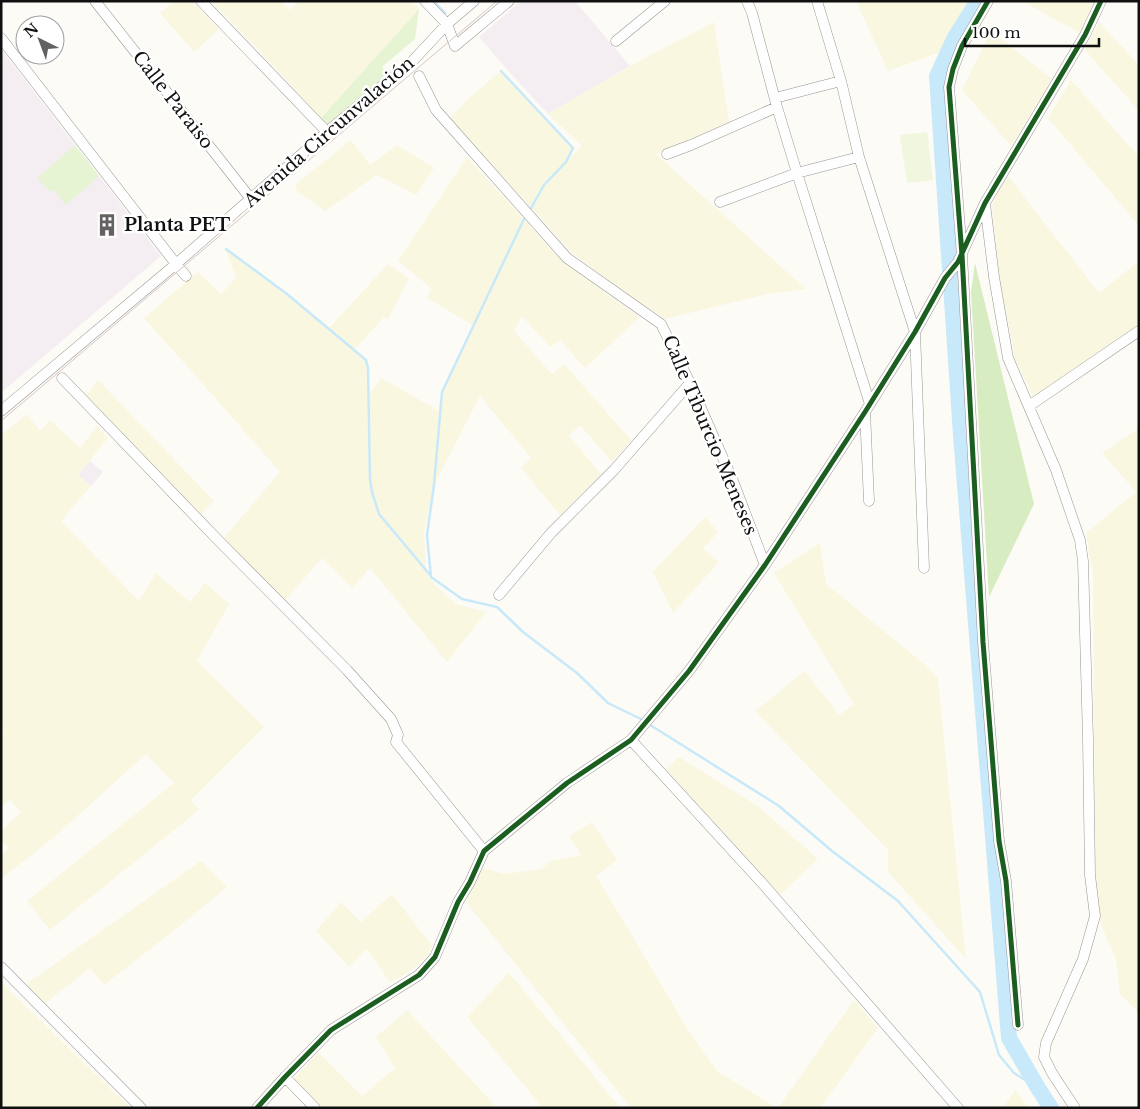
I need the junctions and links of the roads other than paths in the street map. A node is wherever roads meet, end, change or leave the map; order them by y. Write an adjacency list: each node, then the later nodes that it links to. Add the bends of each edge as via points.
1 (94, 1): 21 (street, Calle Paraiso)
2 (201, 1): 17 (street)
3 (425, 1): 11 (street)
4 (474, 1): 11 (street, Avenida Circunvalación)
5 (509, 1): 11 (street, via 454,46)
6 (665, 1): 13 (street)
7 (747, 1): 16 (street)
8 (817, 1): 15 (street)
9 (988, 1): 24 (street, via 962,46 949,88)
10 (1101, 1): 23 (street, via 1085,35)
11 (447, 24): 17 (street, Avenida Circunvalación, via 407,67)
12 (1, 38): 25 (street)
13 (616, 41)
14 (419, 76): 30 (street, Calle Tiburcio Meneses, via 436,110 567,258 661,324)
15 (841, 80): 16 (street); 19 (street)
16 (776, 102): 18 (street); 20 (street)
17 (327, 132): 21 (street, Avenida Circunvalación)
18 (667, 154)
19 (859, 157): 20 (street); 28 (street)
20 (797, 174): 22 (street); 32 (street)
21 (250, 199): 25 (street, Avenida Circunvalación)
22 (720, 202)
23 (985, 203): 24 (street); 31 (street, via 1008,358)
24 (960, 258): 28 (street); 41 (street, via 982,634)
25 (176, 264): 26 (street); 33 (street, Avenida Circunvalación)
26 (186, 276)
27 (1139, 331): 31 (street)
28 (915, 332): 32 (street); 36 (street)
29 (62, 378): 39 (street, via 391,719 398,735 396,742)
30 (690, 383): 35 (street, Calle Tiburcio Meneses, via 733,480); 37 (street, via 614,470 551,533)
31 (1029, 406): 47 (street, via 1056,470 1080,540 1083,562 1090,875 1095,916 1083,959 1046,1043 1044,1057)
32 (868, 408): 34 (street); 35 (street)
33 (1, 411)
34 (869, 501)
35 (765, 565): 38 (street, via 689,671)
36 (924, 568)
37 (499, 595)
38 (631, 740): 39 (street, via 567,783); 46 (street, via 769,891)
39 (484, 851): 42 (street, via 435,957 419,975 331,1030)
40 (1, 967): 43 (street)
41 (1018, 1025)
42 (285, 1077): 44 (street); 45 (street)
43 (141, 1108)
44 (257, 1108)
45 (315, 1108)
46 (958, 1108)
47 (1075, 1108)

